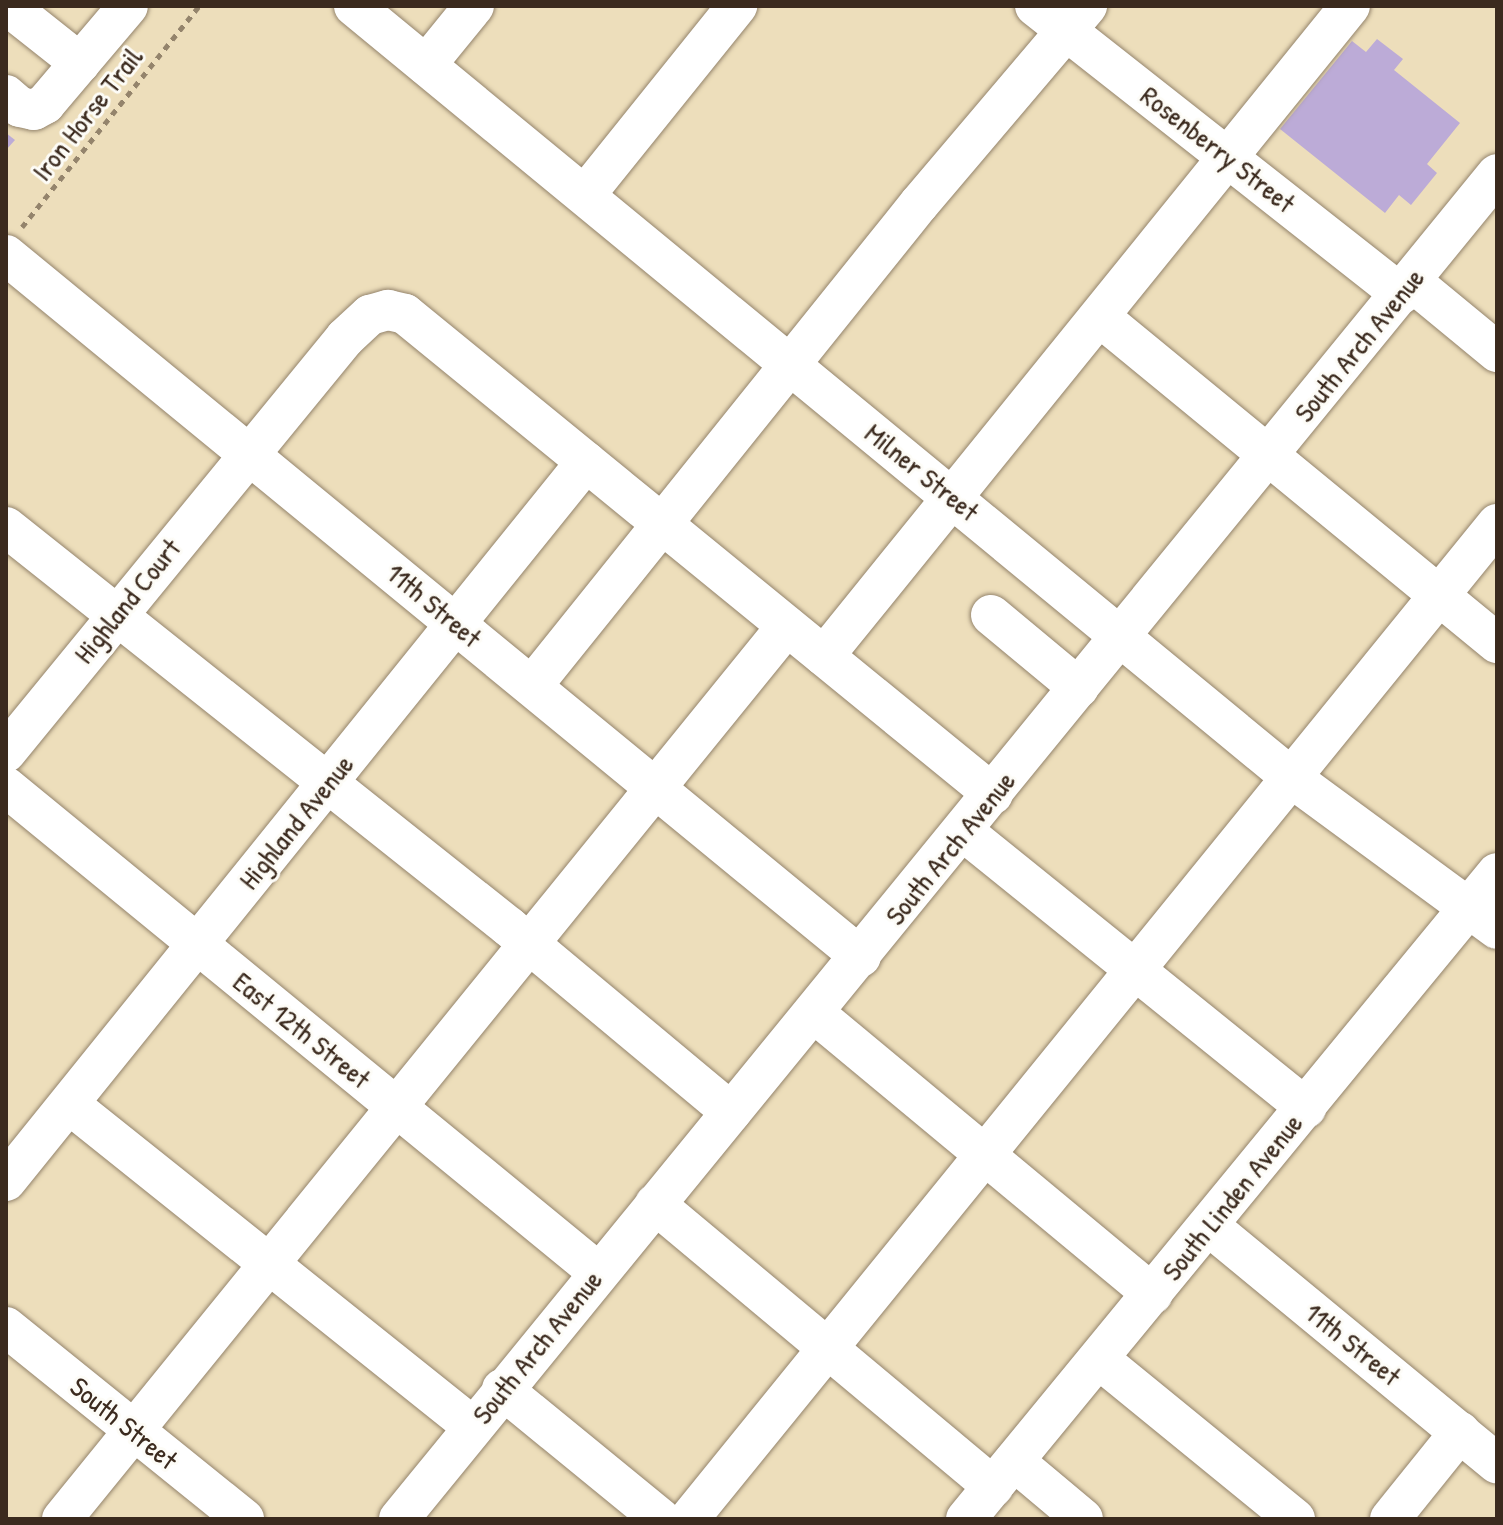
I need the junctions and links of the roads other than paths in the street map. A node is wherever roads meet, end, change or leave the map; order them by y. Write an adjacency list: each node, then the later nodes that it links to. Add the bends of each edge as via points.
1 (8, 6): 9 (street)
2 (128, 6): 9 (street)
3 (354, 6): 10 (street, Milner Street)
4 (474, 6): 10 (street)
5 (737, 6): 14 (street)
6 (1035, 6): 8 (street, Rosenberry Street)
7 (1350, 6): 12 (street)
8 (1077, 19): 12 (street, Rosenberry Street); 19 (street)
9 (80, 63): 11 (street, via 34,110)
10 (426, 65): 14 (street, Milner Street)
11 (6, 95)
12 (1228, 156): 16 (street, Rosenberry Street); 17 (street)
13 (1497, 174): 16 (street, South Arch Avenue)
14 (585, 195): 19 (street, Milner Street)
15 (11, 245): 20 (street, 11th Street)
16 (1406, 288): 18 (street, Rosenberry Street); 21 (street, South Arch Avenue)
17 (1100, 317): 21 (street); 23 (street)
18 (1497, 352)
19 (790, 364): 23 (street, Milner Street); 24 (street)
20 (248, 451): 22 (street, Highland Court, via 345,338 370,315 388,310 405,314); 28 (street, Highland Court); 30 (street, 11th Street)
21 (1271, 454): 27 (street); 32 (street, South Arch Avenue)
22 (586, 462): 24 (street, Highland Court); 30 (street, Highland Avenue)
23 (956, 499): 32 (street, Milner Street); 34 (street)
24 (662, 524): 31 (street, Highland Court); 35 (street)
25 (1497, 524): 27 (street)
26 (6, 527): 28 (street)
27 (1438, 596): 33 (street); 38 (street)
28 (116, 613): 37 (street, Highland Court); 39 (street)
29 (991, 615): 36 (street)
30 (457, 624): 35 (street, 11th Street); 39 (street, Highland Avenue)
31 (787, 626): 34 (street, Highland Court); 41 (street)
32 (1123, 636): 36 (street, South Arch Avenue); 38 (street, Milner Street)
33 (1497, 643)
34 (824, 656): 42 (street, Highland Court)
35 (532, 686): 41 (street, 11th Street)
36 (1079, 688): 42 (street, South Arch Avenue)
37 (6, 752)
38 (1293, 779): 45 (street, Milner Street); 49 (street)
39 (327, 784): 46 (street, Highland Avenue); 47 (street)
40 (6, 787): 46 (street, East 12th Street)
41 (655, 788): 47 (street); 48 (street, 11th Street)
42 (993, 794): 43 (street, South Arch Avenue)
43 (963, 831): 48 (street, South Arch Avenue); 49 (street)
44 (1497, 873): 45 (street, South Linden Avenue)
45 (1482, 919): 53 (street, South Linden Avenue)
46 (198, 944): 51 (street, Highland Avenue); 52 (street, East 12th Street)
47 (526, 944): 52 (street); 54 (street)
48 (861, 957): 50 (street, South Arch Avenue)
49 (1134, 973): 53 (street); 55 (street)
50 (814, 1013): 54 (street, South Arch Avenue); 55 (street)
51 (69, 1104): 56 (street, Highland Avenue); 59 (street)
52 (395, 1106): 59 (street); 60 (street, East 12th Street)
53 (1306, 1108): 58 (street, South Linden Avenue)
54 (731, 1112): 57 (street, South Arch Avenue)
55 (984, 1156): 61 (street); 63 (street)
56 (6, 1181)
57 (655, 1204): 60 (street, South Arch Avenue); 63 (street)
58 (1209, 1226): 61 (street, South Linden Avenue); 68 (street, 11th Street)
59 (267, 1265): 66 (street); 67 (street)
60 (598, 1272): 65 (street, South Arch Avenue)
61 (1153, 1294): 64 (street, South Linden Avenue)
62 (6, 1327): 67 (street, South Street)
63 (827, 1349): 70 (street); 75 (street)
64 (1099, 1359): 70 (street, South Linden Avenue); 78 (street)
65 (502, 1389): 66 (street, South Arch Avenue); 74 (street)
66 (472, 1426): 73 (street, South Arch Avenue)
67 (134, 1431): 71 (street); 72 (street, South Street)
68 (1460, 1432): 69 (street, 11th Street); 79 (street)
69 (1497, 1463)
70 (1003, 1474): 76 (street, South Linden Avenue); 77 (street)
71 (62, 1519)
72 (244, 1519)
73 (399, 1519)
74 (661, 1519)
75 (689, 1519)
76 (966, 1519)
77 (1083, 1519)
78 (1295, 1519)
79 (1390, 1519)

